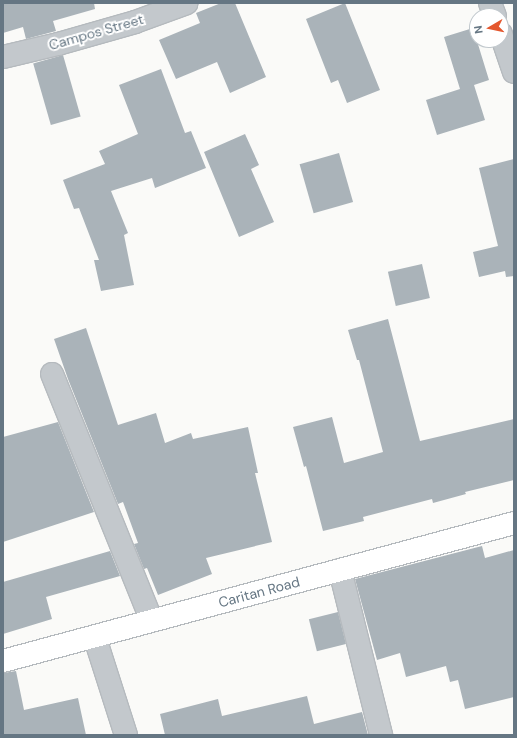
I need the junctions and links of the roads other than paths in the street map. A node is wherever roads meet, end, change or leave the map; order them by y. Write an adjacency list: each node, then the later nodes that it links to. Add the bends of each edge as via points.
1 (187, 3): 3 (street, Campos Street, via 120,27)
2 (506, 48): 4 (street)
3 (3, 57)
4 (514, 72)
5 (52, 374): 8 (street)
6 (514, 523): 7 (main road, Caritan Road)
7 (340, 570): 8 (main road, Caritan Road); 12 (street)
8 (152, 621): 9 (main road, Caritan Road)
9 (95, 638): 10 (main road, Caritan Road); 11 (street)
10 (3, 661)
11 (126, 735)
12 (381, 735)

